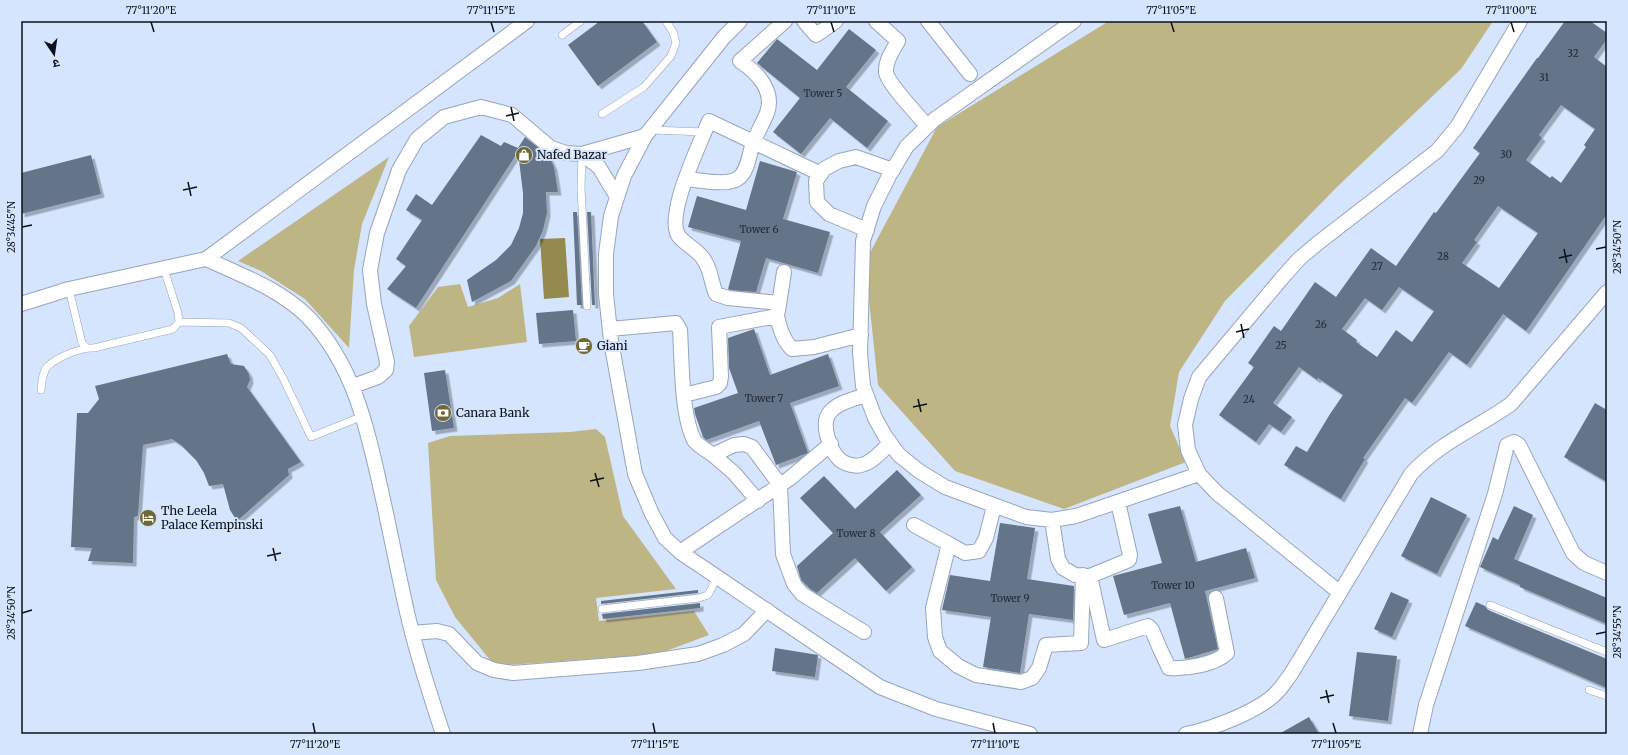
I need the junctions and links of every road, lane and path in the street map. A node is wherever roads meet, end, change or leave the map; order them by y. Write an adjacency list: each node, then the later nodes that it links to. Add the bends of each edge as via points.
1 (527, 21): 25 (street)
2 (581, 21): 12 (lane)
3 (666, 21): 14 (lane, via 676,43 671,56 644,87)
4 (740, 21): 17 (street, via 724,37)
5 (785, 21): 18 (street, via 740,61 765,84 770,102)
6 (804, 21): 7 (street, via 816,34)
7 (836, 21)
8 (876, 21): 15 (street, via 898,41 886,65 886,74 891,85)
9 (928, 21): 13 (street)
10 (1074, 21): 15 (street)
11 (1520, 21): 45 (street, via 1457,126 1437,151 1299,259 1199,377 1185,425 1188,450)
12 (562, 35)
13 (970, 74)
14 (602, 114)
15 (927, 126): 20 (street, via 907,146)
16 (705, 132): 17 (lane); 18 (street, via 709,121); 22 (street)
17 (648, 133): 19 (street); 23 (street, via 624,176)
18 (753, 143): 21 (street); 22 (street, via 745,169 738,179 728,182)
19 (582, 154): 23 (street, via 599,167); 31 (lane, via 581,188); 37 (street, via 566,153 551,148 512,115 481,108 444,117 417,140 397,177 377,233 370,270 374,304 387,362 386,370 378,377)
20 (893, 170): 21 (street, via 856,157 839,161 824,169); 24 (street, via 874,206)
21 (821, 174): 24 (street, via 816,181 817,202 830,214)
22 (686, 179): 32 (street, via 679,196 677,233 681,240 703,258 710,271 716,294)
23 (617, 197): 34 (street, via 611,216 606,254 606,294)
24 (867, 230): 35 (street, via 863,242)
25 (206, 258): 26 (street); 37 (street, via 277,293 307,317 334,349)
26 (164, 269): 28 (street); 33 (lane)
27 (784, 272): 32 (street)
28 (69, 289): 30 (street); 36 (lane, via 82,343)
29 (1607, 292): 57 (street, via 1511,404 1440,448 1411,474)
30 (21, 304)
31 (587, 306)
32 (778, 310): 35 (street, via 780,330 792,349 814,347); 39 (street, via 719,327 720,384)
33 (179, 322): 36 (lane, via 174,329); 41 (lane, via 229,323 241,328 270,354 311,437)
34 (610, 329): 39 (street, via 676,323 680,330); 53 (street, via 635,474 652,514 666,538)
35 (861, 335): 40 (street, via 860,353)
36 (86, 348): 38 (lane, via 48,367 42,378)
37 (353, 386): 41 (street)
38 (41, 390)
39 (684, 395): 44 (street, via 688,424 695,441)
40 (866, 395): 42 (street, via 875,418); 43 (street, via 843,402 829,413 825,428)
41 (363, 416): 63 (street)
42 (890, 443): 43 (street, via 874,458 861,465 850,465 840,460); 49 (street, via 899,455 919,472 945,487)
43 (831, 444): 46 (street)
44 (713, 455): 46 (street, via 734,445 744,444 752,447); 47 (street, via 734,473)
45 (1199, 474): 48 (street); 57 (street, via 1217,493)
46 (780, 486): 47 (street); 62 (street, via 784,554 794,584 802,594)
47 (758, 501): 53 (street)
48 (1118, 502): 50 (street, via 1076,516); 55 (street, via 1129,560)
49 (994, 506): 50 (street, via 1026,517); 52 (street, via 986,538 979,551 965,553)
50 (1052, 520): 55 (street, via 1058,559 1063,568 1075,575)
51 (914, 526): 52 (street)
52 (949, 544): 55 (street, via 934,608 935,637 940,652 958,666 976,675 1021,682 1032,678 1039,668 1046,645 1081,643)
53 (680, 552): 56 (street)
54 (1607, 573): 70 (street, via 1584,563 1573,553 1519,445 1514,442 1507,445 1495,494 1426,705)
55 (1087, 575): 58 (street, via 1104,640 1148,626 1169,668 1184,669 1221,658 1227,653)
56 (717, 577): 60 (lane, via 708,596); 61 (street)
57 (1339, 592): 69 (street, via 1291,674 1277,692 1244,714)
58 (1216, 598)
59 (1490, 605): 64 (lane)
60 (602, 609)
61 (767, 610): 63 (street, via 744,634 698,654 638,663 513,673 494,670 477,663 448,634 437,631); 68 (street, via 880,687 936,709)
62 (864, 632)
63 (412, 633): 67 (street)
64 (1607, 652)
65 (1589, 690): 66 (lane)
66 (1607, 696)
67 (443, 734)
68 (1030, 734)
69 (1186, 734)
70 (1420, 734)

